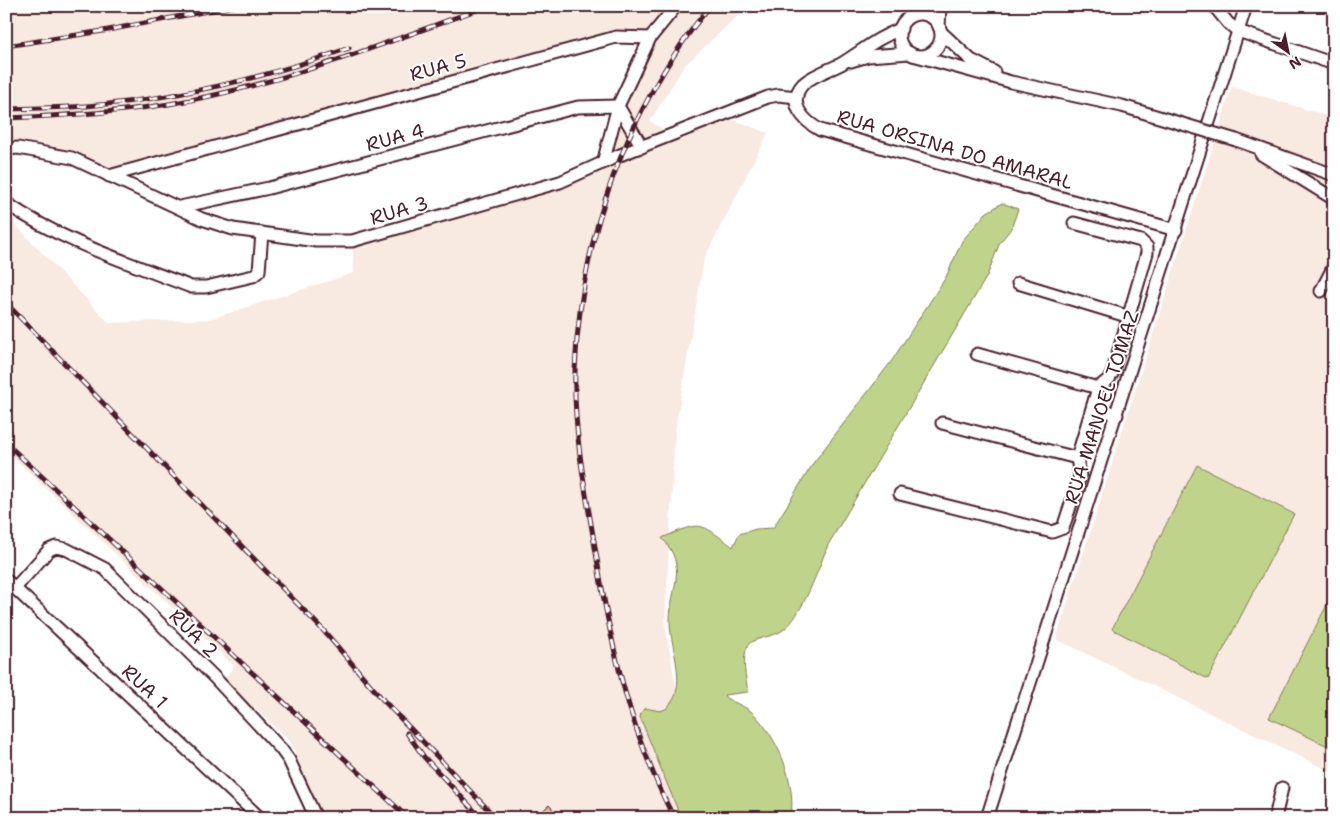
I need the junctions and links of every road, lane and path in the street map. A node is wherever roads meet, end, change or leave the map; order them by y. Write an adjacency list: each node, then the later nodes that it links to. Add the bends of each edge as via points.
1 (676, 6): 9 (street)
2 (910, 6): 6 (street)
3 (940, 6): 7 (street)
4 (1214, 6): 8 (street)
5 (1246, 6): 8 (street, RUA MANOEL TOMAZ)
6 (903, 24): 7 (street, via 920,14 935,20); 10 (street, via 900,40); 11 (street)
7 (940, 29): 10 (street, via 941,39 934,51 927,55); 13 (street, via 971,60)
8 (1238, 31): 12 (street); 26 (street, RUA MANOEL TOMAZ)
9 (650, 38): 15 (street); 21 (street, RUA 5, via 616,37)
10 (912, 54): 11 (street, via 868,56); 13 (street)
11 (840, 64): 14 (street, via 804,84)
12 (1334, 64)
13 (1011, 82): 16 (street, bridge, via 1122,106)
14 (797, 97): 17 (street, RUA 3, via 768,97); 26 (street, RUA ORSINA DO AMARAL, via 800,114 820,130)
15 (618, 106): 17 (street); 19 (street); 24 (street, RUA 4, via 578,107 269,188)
16 (1242, 142): 20 (street); 22 (street)
17 (642, 147): 19 (street, RUA 3)
18 (6, 149): 21 (street, RUA 3, via 18,148 72,158)
19 (603, 163): 27 (street, RUA 3, via 560,182 352,242 316,241)
20 (1334, 175)
21 (109, 176): 24 (street, RUA 3)
22 (1334, 199)
23 (6, 203): 27 (street, via 65,238 191,287 206,287 253,276 259,271)
24 (180, 207): 27 (street, RUA 3, via 202,219)
25 (1074, 223): 31 (street, via 1141,240 1147,247)
26 (1176, 230): 35 (street, RUA MANOEL TOMAZ)
27 (262, 233)
28 (1334, 266): 30 (street)
29 (1018, 283): 31 (street)
30 (1321, 291)
31 (1130, 316): 33 (street, via 1112,374)
32 (977, 354): 33 (street)
33 (1098, 388): 34 (street)
34 (1093, 406): 35 (street); 37 (street)
35 (1117, 415): 44 (street, RUA MANOEL TOMAZ)
36 (942, 424): 37 (street)
37 (1077, 458): 38 (street, via 1080,476 1063,528 1057,532)
38 (900, 494)
39 (6, 580): 40 (street, RUA 1)
40 (15, 588): 42 (street, RUA 1); 43 (street, RUA 2, via 49,550 56,547 105,569 281,748)
41 (1282, 788): 45 (street)
42 (260, 818)
43 (316, 818)
44 (987, 818)
45 (1275, 818)

